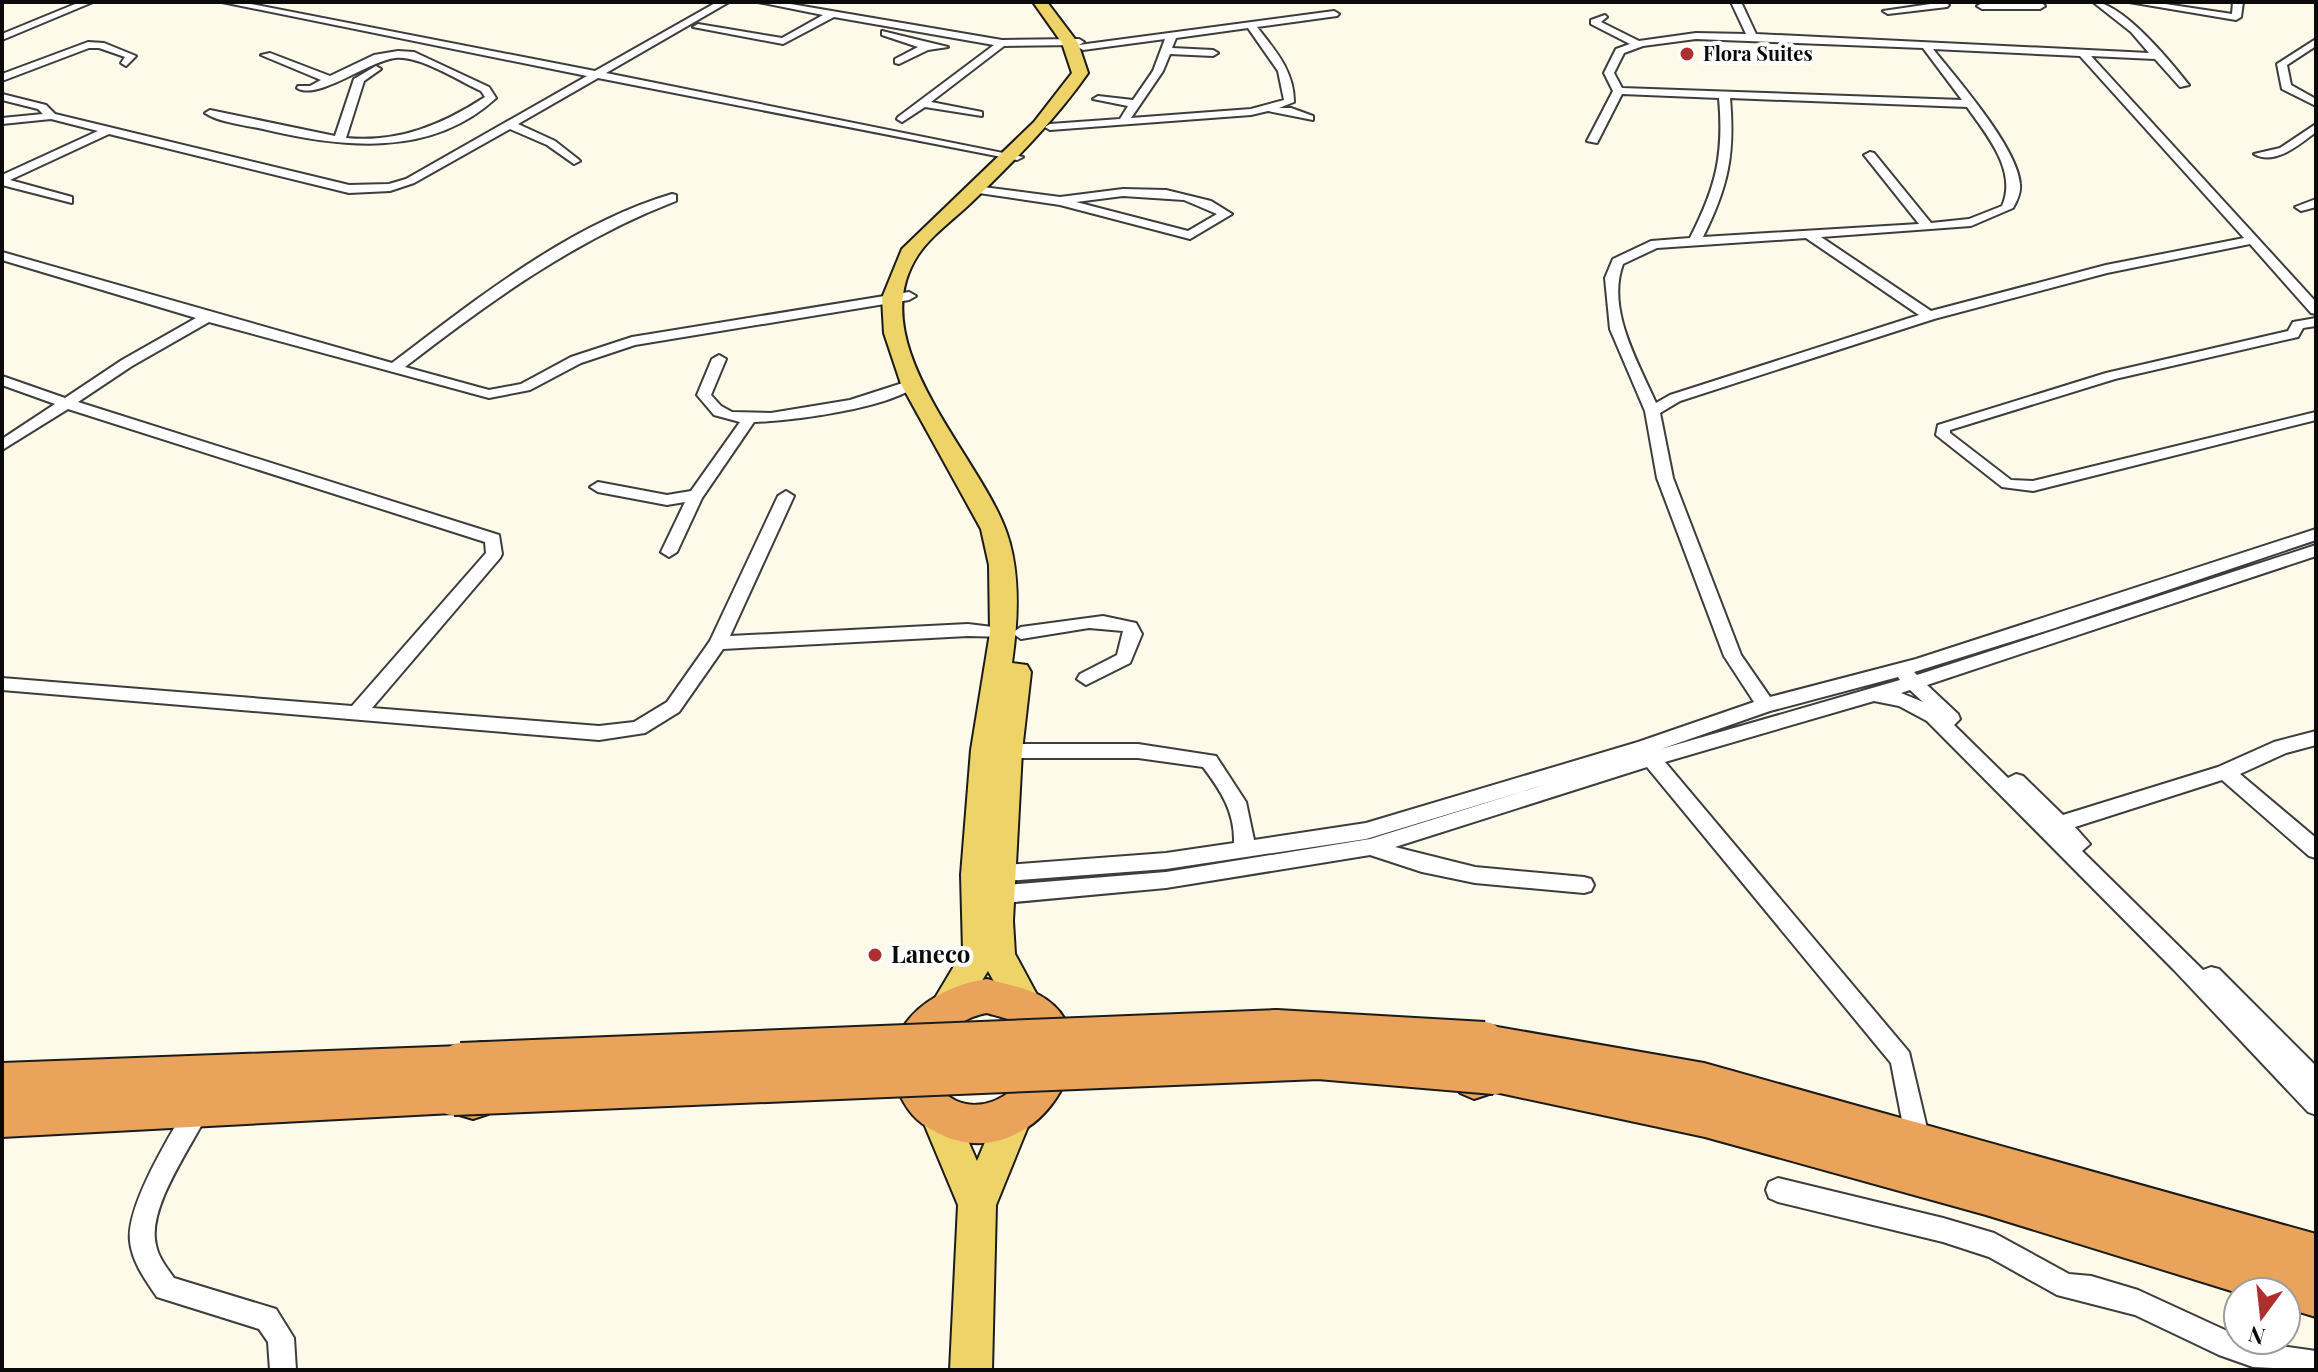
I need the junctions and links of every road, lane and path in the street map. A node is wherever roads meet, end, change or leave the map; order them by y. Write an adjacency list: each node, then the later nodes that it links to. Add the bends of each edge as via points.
1 (88, 2): 23 (street)
2 (227, 2): 30 (street)
3 (724, 2): 44 (street)
4 (763, 2): 17 (street)
5 (1040, 2): 29 (main road)
6 (1051, 2): 29 (main road)
7 (1736, 2): 28 (street)
8 (1902, 2): 15 (street)
9 (2035, 2): 14 (street, via 2040,6)
10 (2098, 2): 41 (street)
11 (2134, 2): 12 (street, via 2232,17)
12 (2238, 2)
13 (1944, 5): 15 (street)
14 (1982, 6)
15 (1912, 8): 16 (street)
16 (1888, 11)
17 (832, 14): 22 (street, via 783,41); 26 (street)
18 (1334, 14): 20 (street)
19 (1602, 17): 33 (street, via 1594,22)
20 (1250, 25): 25 (street); 57 (street, via 1285,74)
21 (2, 27): 23 (street)
22 (698, 27)
23 (17, 31): 27 (street)
24 (875, 31): 35 (street)
25 (1172, 35): 29 (street); 36 (street)
26 (962, 36): 32 (street); 35 (street, via 947,46)
27 (2, 37)
28 (1753, 38): 33 (street); 34 (street)
29 (1074, 41): 32 (street); 66 (main road, via 1091,73); 73 (main road, via 1080,73)
30 (437, 42): 40 (street); 44 (street)
31 (2316, 42): 54 (street, via 2282,64 2281,71 2286,87)
32 (1002, 43): 53 (street)
33 (1638, 44): 49 (street, via 1620,51 1611,64 1611,80)
34 (1925, 45): 38 (street); 56 (street)
35 (926, 47): 42 (street, via 918,57)
36 (1167, 51): 37 (street, via 1200,46); 55 (street)
37 (1213, 53)
38 (2083, 53): 41 (street); 84 (street)
39 (266, 55): 46 (street)
40 (409, 55): 46 (street, via 378,57); 69 (street, via 359,79); 69 (street, via 485,89 491,98 425,136)
41 (2157, 56): 47 (street)
42 (899, 61)
43 (126, 63): 45 (street, via 131,56 88,45)
44 (598, 75): 65 (street); 73 (street)
45 (2, 78)
46 (330, 80): 48 (street)
47 (2184, 85)
48 (302, 88)
49 (1618, 91): 50 (street); 70 (street)
50 (1724, 95): 56 (street); 85 (street, via 1728,162)
51 (2, 97): 60 (street, via 42,107)
52 (1098, 99): 55 (street)
53 (921, 103): 59 (street); 62 (street)
54 (2316, 103)
55 (1136, 104): 64 (street)
56 (1971, 104): 82 (street, via 2009,169 2011,199 1998,214)
57 (1290, 106): 61 (street); 64 (street)
58 (210, 113): 69 (street)
59 (978, 114)
60 (51, 116): 63 (street); 68 (street)
61 (1309, 118)
62 (902, 119)
63 (2, 121)
64 (1123, 122): 66 (street)
65 (511, 125): 68 (street, via 410,181 369,189 337,186); 74 (street, via 551,143)
66 (1050, 127): 73 (main road)
67 (2316, 127): 71 (street, via 2283,151)
68 (108, 130): 75 (street)
69 (339, 141)
70 (1593, 141)
71 (2260, 154)
72 (1870, 155): 82 (street)
73 (1012, 156): 76 (main road); 87 (main road, via 909,253)
74 (574, 161)
75 (2, 180): 78 (street)
76 (983, 191): 79 (street); 87 (main road, via 922,254)
77 (672, 198): 93 (street, via 499,288)
78 (68, 200)
79 (1060, 201): 79 (street, via 1103,193 1160,192 1188,197 1226,214 1194,235)
80 (2316, 203): 81 (street)
81 (2301, 207)
82 (1928, 227): 83 (street)
83 (1808, 234): 85 (street); 89 (street)
84 (2253, 240): 88 (street); 89 (street, via 2106,269)
85 (1695, 241): 96 (street, via 1655,244 1633,252 1617,262 1611,278 1617,329)
86 (2, 256): 90 (street)
87 (900, 297): 93 (street, via 606,347 500,394); 95 (main road, via 895,333); 109 (main road, via 916,345 1009,526 1019,564)
88 (2316, 310)
89 (1929, 316): 97 (street)
90 (207, 317): 93 (street); 98 (street)
91 (2316, 322): 100 (street, via 2257,345 2097,380 1943,428 1943,435 2007,484 2033,486)
92 (719, 359): 101 (street, via 704,395 728,416)
93 (394, 368)
94 (2, 380): 98 (street)
95 (912, 384): 101 (street, via 858,403); 109 (main road, via 993,529)
96 (1643, 392): 97 (street); 99 (street)
97 (1675, 398): 99 (street)
98 (67, 403): 102 (street); 116 (street, via 493,539 494,554)
99 (1652, 411): 115 (street, via 1665,478 1733,656)
100 (2316, 416)
101 (751, 417): 104 (street)
102 (2, 446)
103 (598, 487): 104 (street, via 647,499)
104 (696, 495): 108 (street)
105 (786, 496): 110 (street)
106 (2316, 534): 111 (street)
107 (2316, 550): 111 (street)
108 (669, 552)
109 (1012, 633): 110 (street, via 968,630); 112 (street, via 1099,621 1130,627 1133,634 1124,659); 118 (main road); 125 (main road, via 986,750)
110 (718, 643): 116 (street, via 673,707 638,728 599,733)
111 (1907, 676): 114 (street); 115 (street); 121 (street)
112 (1086, 679)
113 (2, 684): 116 (street, via 263,702)
114 (1873, 695): 119 (street); 135 (street, via 1903,700 1933,716)
115 (1766, 705): 123 (street, via 1643,748 1366,831)
116 (356, 714)
117 (2316, 738): 120 (street)
118 (1007, 751): 123 (street, via 1138,751 1209,761 1237,796 1246,829); 125 (main road)
119 (1651, 759): 122 (street); 138 (street, via 1901,1059)
120 (2225, 772): 121 (street); 124 (street)
121 (2060, 824): 132 (street)
122 (1370, 847): 125 (street, via 1166,880); 126 (street, via 1482,879)
123 (1244, 850): 125 (street)
124 (2316, 850)
125 (987, 885): 127 (main road, via 998,954); 128 (main road, via 980,951 968,977)
126 (1584, 885)
127 (1036, 1016): 128 (highway, via 987,996); 129 (highway, via 1388,1021); 133 (highway, via 1054,1057)
128 (936, 1017): 130 (highway, via 537,1048); 134 (highway, via 915,1044 911,1064 914,1085)
129 (1489, 1058): 130 (highway, bridge); 133 (highway, via 1472,1081 1142,1078); 138 (highway, via 1704,1082); 142 (highway, via 1986,1194)
130 (457, 1079): 131 (highway); 134 (highway, via 505,1110 706,1096); 136 (highway)
131 (2, 1082)
132 (2316, 1082)
133 (1029, 1102): 134 (highway, via 976,1124); 140 (main road)
134 (929, 1104): 140 (main road)
135 (2316, 1104)
136 (199, 1107): 137 (highway); 144 (street, via 153,1198 142,1237 166,1288 267,1318 281,1338)
137 (2, 1117)
138 (1918, 1141): 141 (highway)
139 (1778, 1190): 143 (street, via 1994,1246 2066,1286 2138,1303 2228,1346)
140 (977, 1205): 145 (main road)
141 (2316, 1256)
142 (2316, 1294)
143 (2316, 1364)
144 (283, 1370)
145 (971, 1370)

